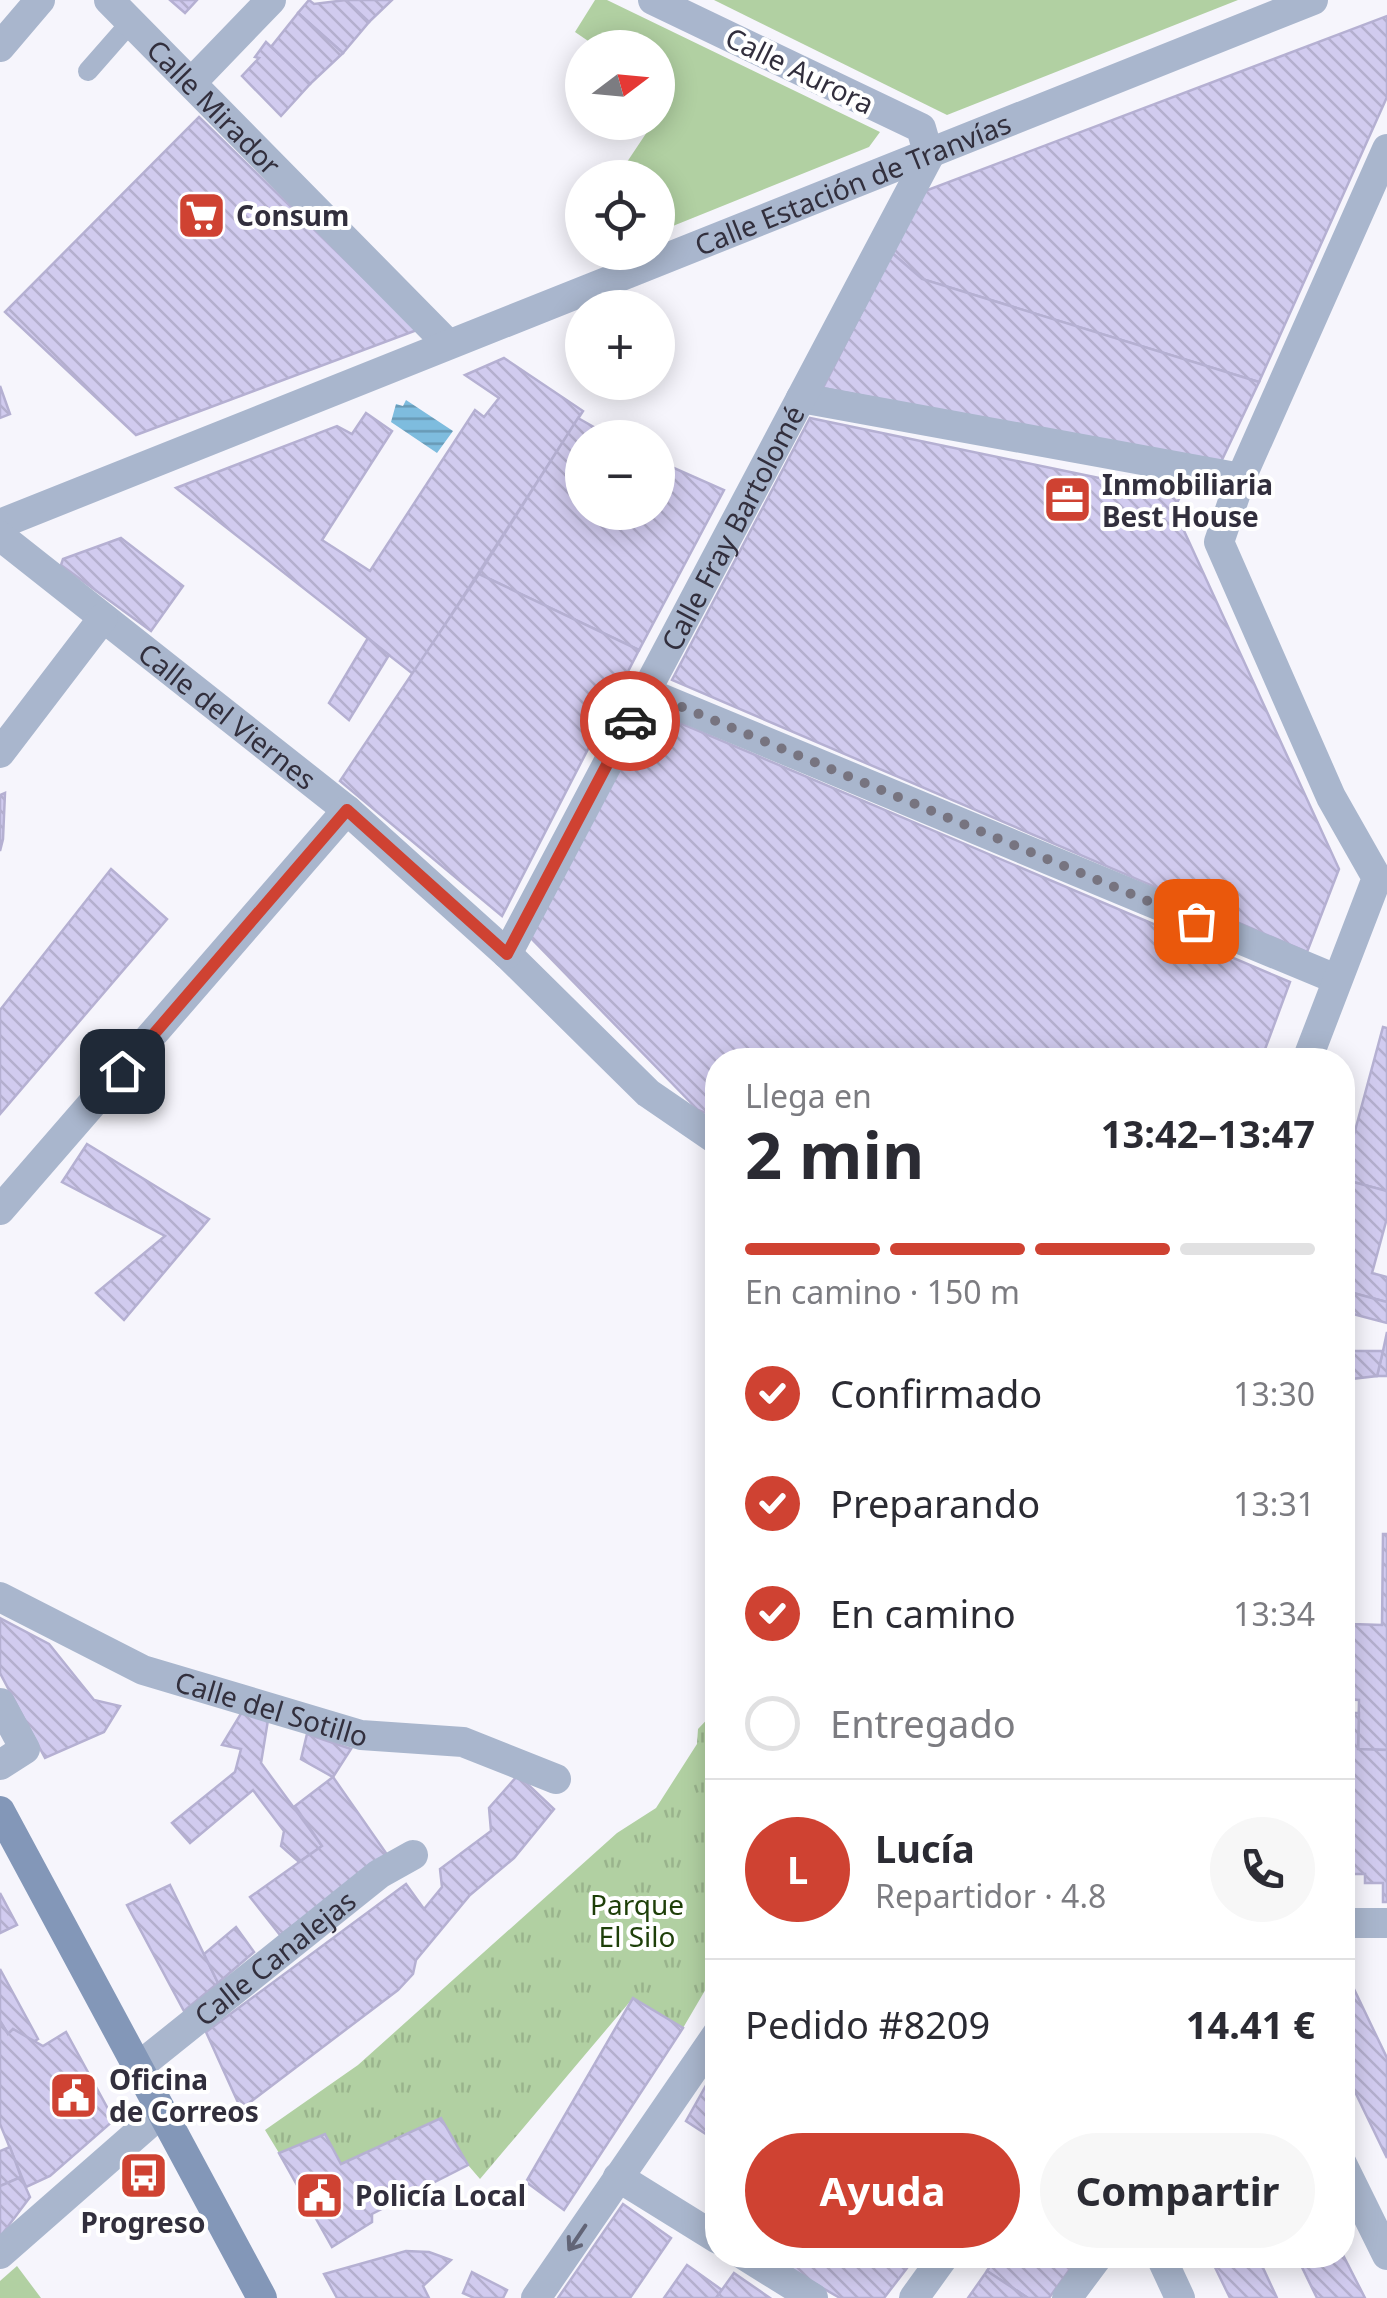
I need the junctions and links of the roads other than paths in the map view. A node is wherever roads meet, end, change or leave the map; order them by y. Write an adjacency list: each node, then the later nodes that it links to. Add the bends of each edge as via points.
1 (40, 0): 7 (street)
2 (109, 0): 6 (street, Calle Mirador)
3 (271, 0): 9 (street)
4 (653, 0): 11 (street, Calle Aurora, via 921,128)
5 (1313, 0): 11 (street, Calle Estación de Tranvías)
6 (132, 22): 8 (lane); 9 (street, Calle Mirador)
7 (0, 46)
8 (88, 70)
9 (192, 82): 12 (street, Calle Mirador)
10 (1387, 149): 14 (street)
11 (930, 156): 12 (street, Calle Estación de Tranvías); 13 (street, Calle Fray Bartolomé)
12 (448, 343): 15 (street, Calle Estación de Tranvías)
13 (801, 398): 14 (street); 18 (street, Calle Fray Bartolomé)
14 (1241, 478): 22 (street, via 1219,542 1331,796 1377,878)
15 (0, 524)
16 (0, 536): 17 (street, Calle del Viernes)
17 (103, 618): 19 (street); 20 (street, Calle del Viernes)
18 (646, 692): 21 (street, Calle Fray Bartolomé); 22 (street)
19 (0, 753)
20 (347, 810): 21 (street, Calle del Viernes); 25 (street)
21 (507, 954): 24 (street, Calle del Viernes, via 648,1092)
22 (1336, 979): 23 (street)
23 (1310, 1048)
24 (705, 1133)
25 (0, 1210)
26 (0, 1597): 29 (street, Calle del Sotillo, via 143,1670 361,1735 463,1742)
27 (0, 1703): 28 (street, via 25,1750)
28 (0, 1764)
29 (556, 1780)
30 (0, 1811): 35 (main road)
31 (413, 1855): 35 (street, Calle Canalejas, via 379,1874)
32 (1387, 1922): 33 (street)
33 (1355, 1923)
34 (705, 2051): 37 (street)
35 (138, 2067): 36 (main road)
36 (162, 2112): 40 (street); 46 (main road)
37 (618, 2177): 39 (street); 47 (street, one-way to 47)
38 (1355, 2190): 41 (street)
39 (705, 2231)
40 (0, 2254)
41 (1387, 2255)
42 (765, 2268): 48 (street)
43 (936, 2268): 49 (street)
44 (1090, 2268): 50 (street)
45 (1166, 2268): 51 (street)
46 (262, 2298)
47 (536, 2298)
48 (813, 2298)
49 (914, 2298)
50 (1068, 2298)
51 (1180, 2298)

